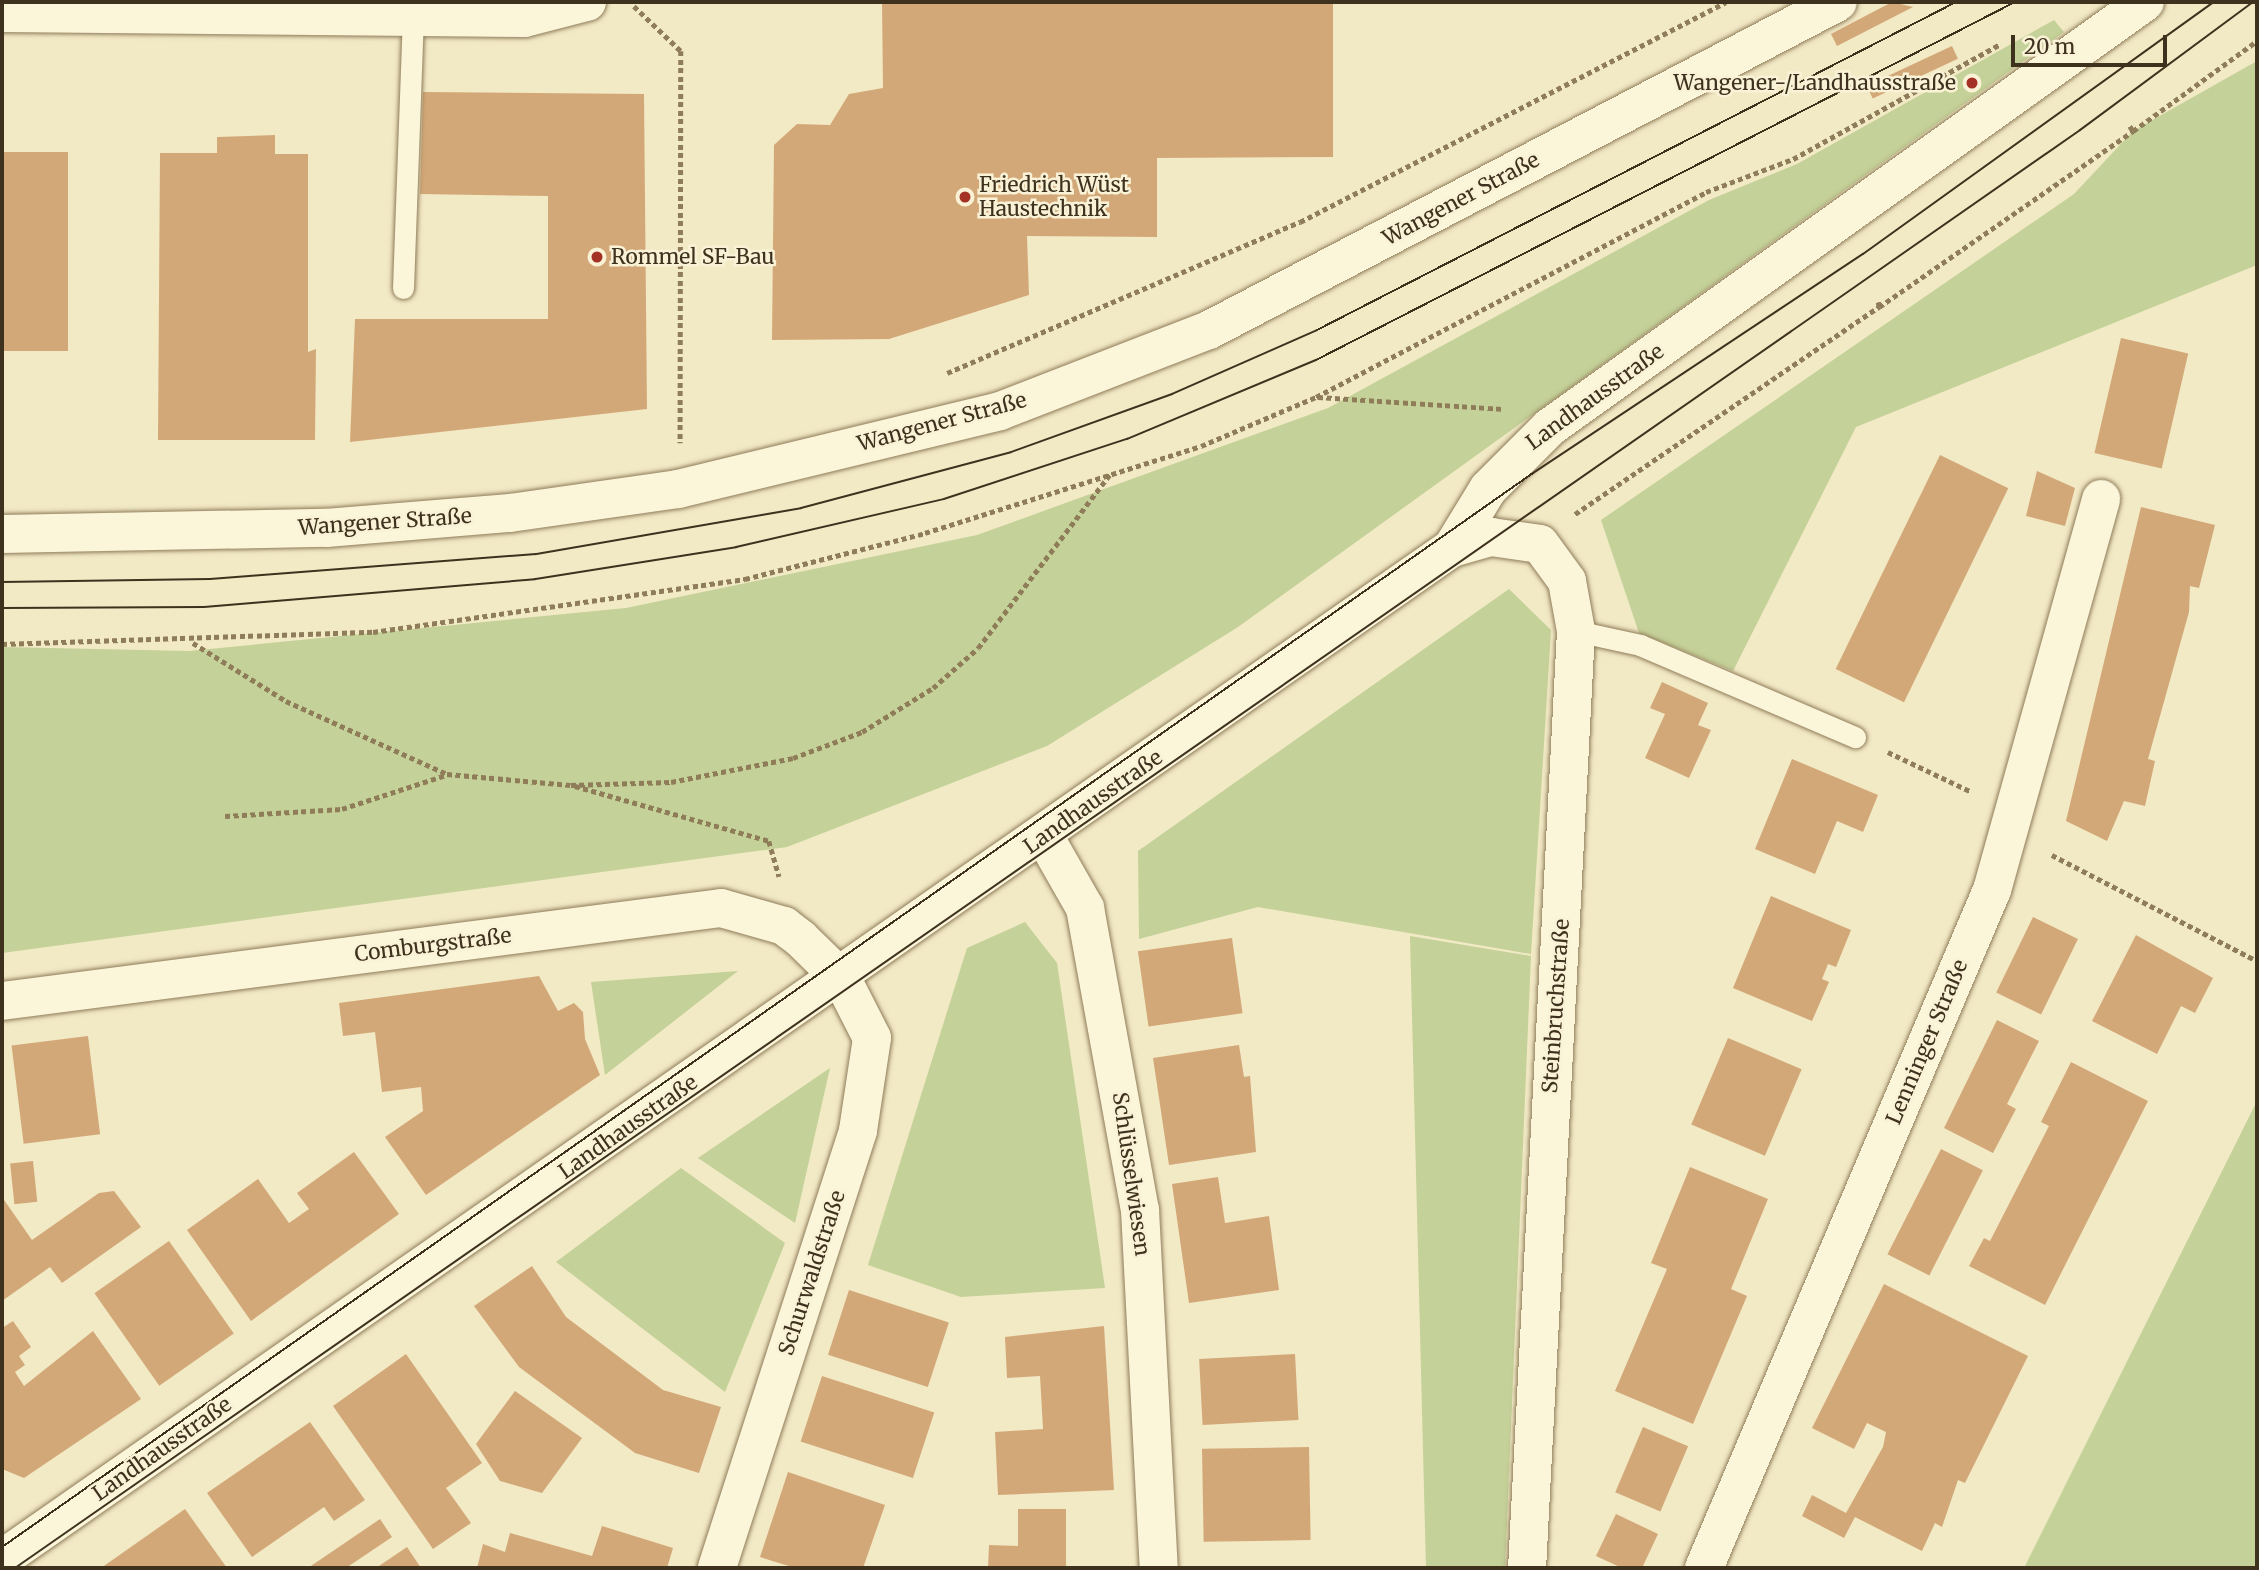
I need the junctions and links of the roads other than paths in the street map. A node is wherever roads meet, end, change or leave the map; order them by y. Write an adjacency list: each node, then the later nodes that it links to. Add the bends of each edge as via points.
1 (587, 2): 5 (street, via 524,18)
2 (1838, 2): 8 (street, Wangener Straße, via 1209,330 1000,411 678,489 510,513 326,528)
3 (2145, 2): 9 (street, Landhausstraße, via 1549,428 1488,489)
4 (2, 13): 5 (street)
5 (413, 17): 6 (lane)
6 (403, 288)
7 (2101, 499): 19 (street, Lenninger Straße, via 1992,890)
8 (2, 534)
9 (1452, 548): 10 (street, Steinbruchstraße, via 1490,537 1540,544 1567,581); 12 (street, Landhausstraße)
10 (1576, 631): 11 (lane, via 1640,645); 18 (street, Steinbruchstraße)
11 (1855, 737)
12 (1044, 836): 13 (street, Landhausstraße); 17 (street, Schlüsselwiesen, via 1085,908 1140,1210)
13 (842, 979): 14 (street, Comburgstraße, via 785,926 721,908); 15 (street, Landhausstraße); 16 (street, Schurwaldstraße, via 872,1038 858,1131)
14 (2, 1001)
15 (5, 1560)
16 (717, 1568)
17 (1159, 1568)
18 (1527, 1568)
19 (1704, 1568)

